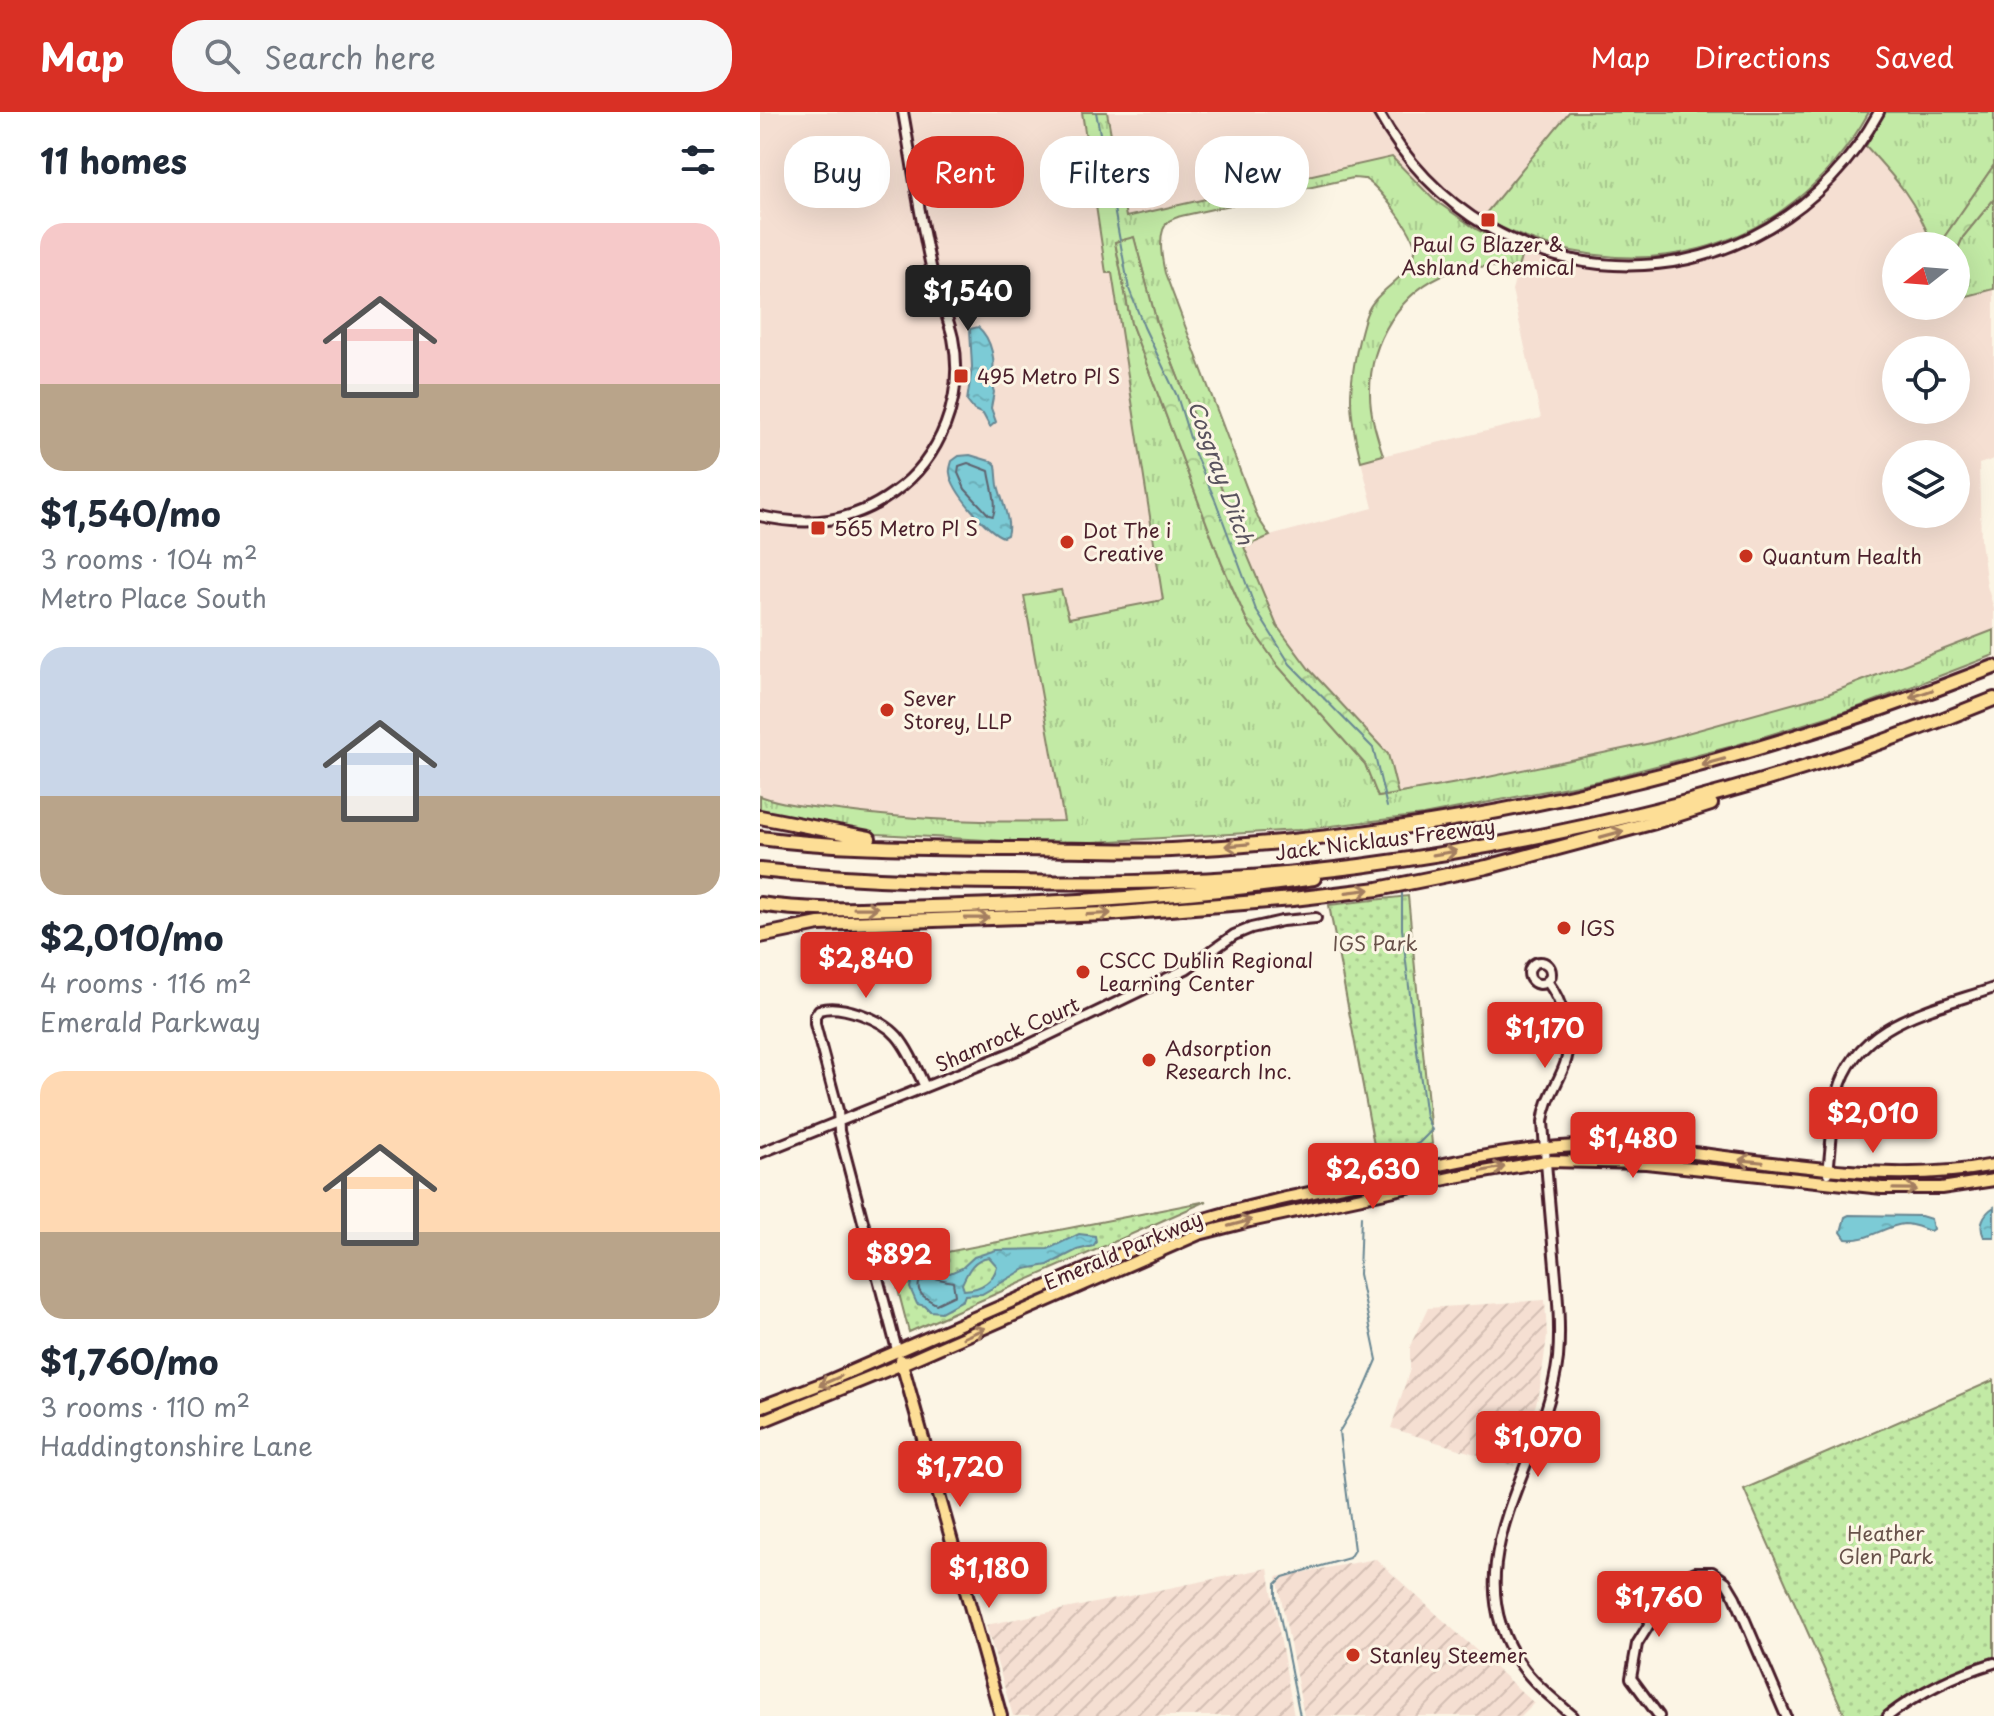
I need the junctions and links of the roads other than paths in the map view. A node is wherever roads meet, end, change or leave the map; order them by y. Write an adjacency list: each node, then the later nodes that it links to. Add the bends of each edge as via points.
1 (903, 112): 4 (street, via 930,265 953,339 952,404 937,444 915,474 866,510 829,521)
2 (1378, 112): 3 (street, via 1435,189 1484,226 1555,256 1623,265 1671,263 1708,254 1774,225 1829,181)
3 (1879, 112)
4 (760, 516)
5 (1994, 667): 10 (highway, Jack Nicklaus Freeway, one-way to 10, via 1757,750 1476,815 1347,835 1204,848)
6 (1994, 699): 7 (highway, Jack Nicklaus Freeway)
7 (1925, 727): 11 (highway, Jack Nicklaus Freeway, one-way to 7, via 1694,801); 15 (highway, one-way to 7, via 819,924 1196,908 1434,879 1655,822)
8 (760, 817): 10 (highway, via 843,835)
9 (760, 838): 10 (highway, Jack Nicklaus Freeway)
10 (947, 848)
11 (1419, 857): 12 (highway, Jack Nicklaus Freeway, via 1256,875 1098,883 869,879); 13 (highway, one-way to 11, via 989,906 1195,894)
12 (760, 870)
13 (760, 904)
14 (1316, 918): 18 (street, Shamrock Court, via 1234,935 1186,969 1020,1049)
15 (760, 936)
16 (1547, 981): 20 (street, via 1559,1001 1568,1054 1544,1109)
17 (1994, 988): 24 (street, via 1903,1020 1857,1052 1838,1091)
18 (925, 1087): 19 (street, Shamrock Court); 19 (street, via 896,1034 837,1007 819,1010 815,1024)
19 (839, 1121): 21 (street, Shamrock Court); 27 (street)
20 (1545, 1148): 22 (street); 24 (main road, Emerald Parkway, one-way to 20, via 1633,1148); 27 (main road, Emerald Parkway, via 1246,1206 1195,1222)
21 (760, 1153)
22 (1547, 1161): 26 (main road, Emerald Parkway, via 1646,1163); 28 (main road, Emerald Parkway, one-way to 22, via 1199,1234); 36 (street, via 1557,1362 1501,1535 1493,1584 1499,1623 1520,1665)
23 (1994, 1165): 24 (main road, Emerald Parkway, via 1916,1173)
24 (1828, 1170): 26 (street)
25 (1994, 1180): 26 (main road, Emerald Parkway, one-way to 25, via 1918,1189)
26 (1827, 1183)
27 (897, 1350): 28 (main road); 29 (main road, Emerald Parkway, one-way to 29)
28 (902, 1364): 30 (main road, Emerald Parkway); 35 (main road)
29 (760, 1407)
30 (760, 1422)
31 (1715, 1561): 32 (street)
32 (1712, 1572): 37 (street, via 1680,1579 1637,1644 1631,1678); 38 (street, via 1735,1597)
33 (1994, 1665): 34 (street, via 1924,1690)
34 (1890, 1715)
35 (1001, 1716)
36 (1573, 1716)
37 (1659, 1716)
38 (1786, 1716)

